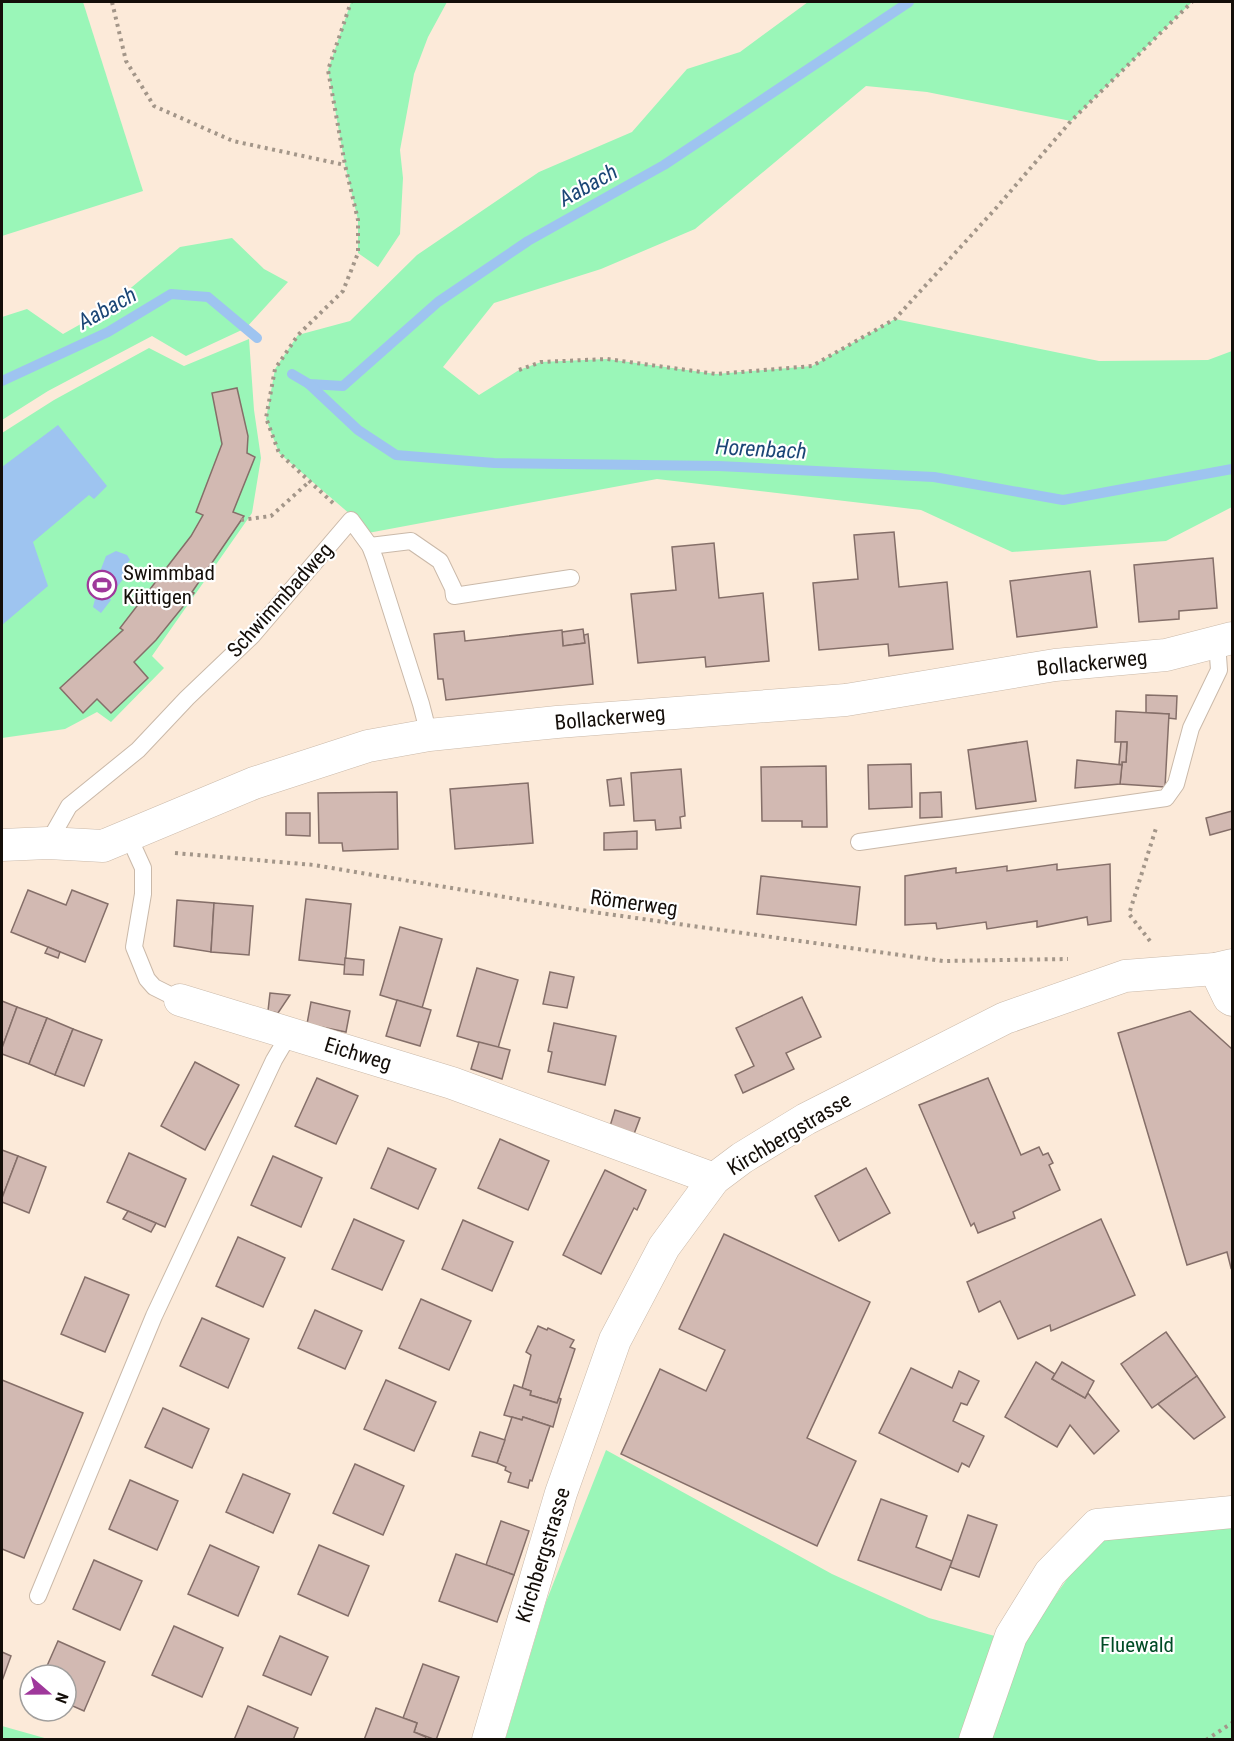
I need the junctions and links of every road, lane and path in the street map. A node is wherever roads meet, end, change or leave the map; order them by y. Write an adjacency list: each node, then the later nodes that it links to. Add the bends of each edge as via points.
1 (112, 2): 4 (path, via 126,61 154,106 233,141)
2 (351, 2): 4 (path, via 328,70)
3 (1192, 2): 5 (path, via 1071,121 895,319 812,366 716,374 607,359 541,362)
4 (345, 165): 6 (path, via 358,220 358,253 343,291 298,335 275,369 266,418 279,453)
5 (519, 370)
6 (310, 481): 7 (path, via 271,516); 8 (path)
7 (241, 520)
8 (351, 520): 9 (lane, Schwimmbadweg); 15 (lane, Schwimmbadweg, via 252,636 138,750 69,806)
9 (370, 546): 10 (lane, via 411,541 440,561 454,596); 12 (lane, Schwimmbadweg)
10 (571, 578)
11 (1225, 640): 12 (street, Bollackerweg, via 1166,655 1055,665 846,700); 13 (lane, via 1219,670 1191,728 1176,784)
12 (429, 735): 16 (street, Bollackerweg, via 368,746 265,780)
13 (1166, 798): 14 (lane); 18 (path, via 1129,914)
14 (859, 842)
15 (48, 843): 16 (street, Bollackerweg); 17 (street, Bollackerweg)
16 (132, 843): 19 (path, Römerweg, via 314,866 600,913 943,961); 21 (lane, Eichweg, via 143,868 134,947 147,979)
17 (2, 845)
18 (1150, 942)
19 (1073, 959)
20 (1224, 967): 22 (street, via 1229,998); 24 (street, Kirchbergstrasse, via 1125,976 1005,1018 806,1119)
21 (180, 1000): 23 (street, Eichweg)
22 (1233, 1000)
23 (290, 1033): 24 (street, Eichweg, via 452,1083); 26 (lane, via 154,1316)
24 (714, 1179): 28 (street, Kirchbergstrasse, via 664,1247 615,1340 561,1493)
25 (1233, 1512): 29 (street, via 1097,1525 1050,1573 1011,1636)
26 (38, 1596)
27 (1233, 1723): 30 (path)
28 (488, 1740)
29 (975, 1740)
30 (1206, 1740)

